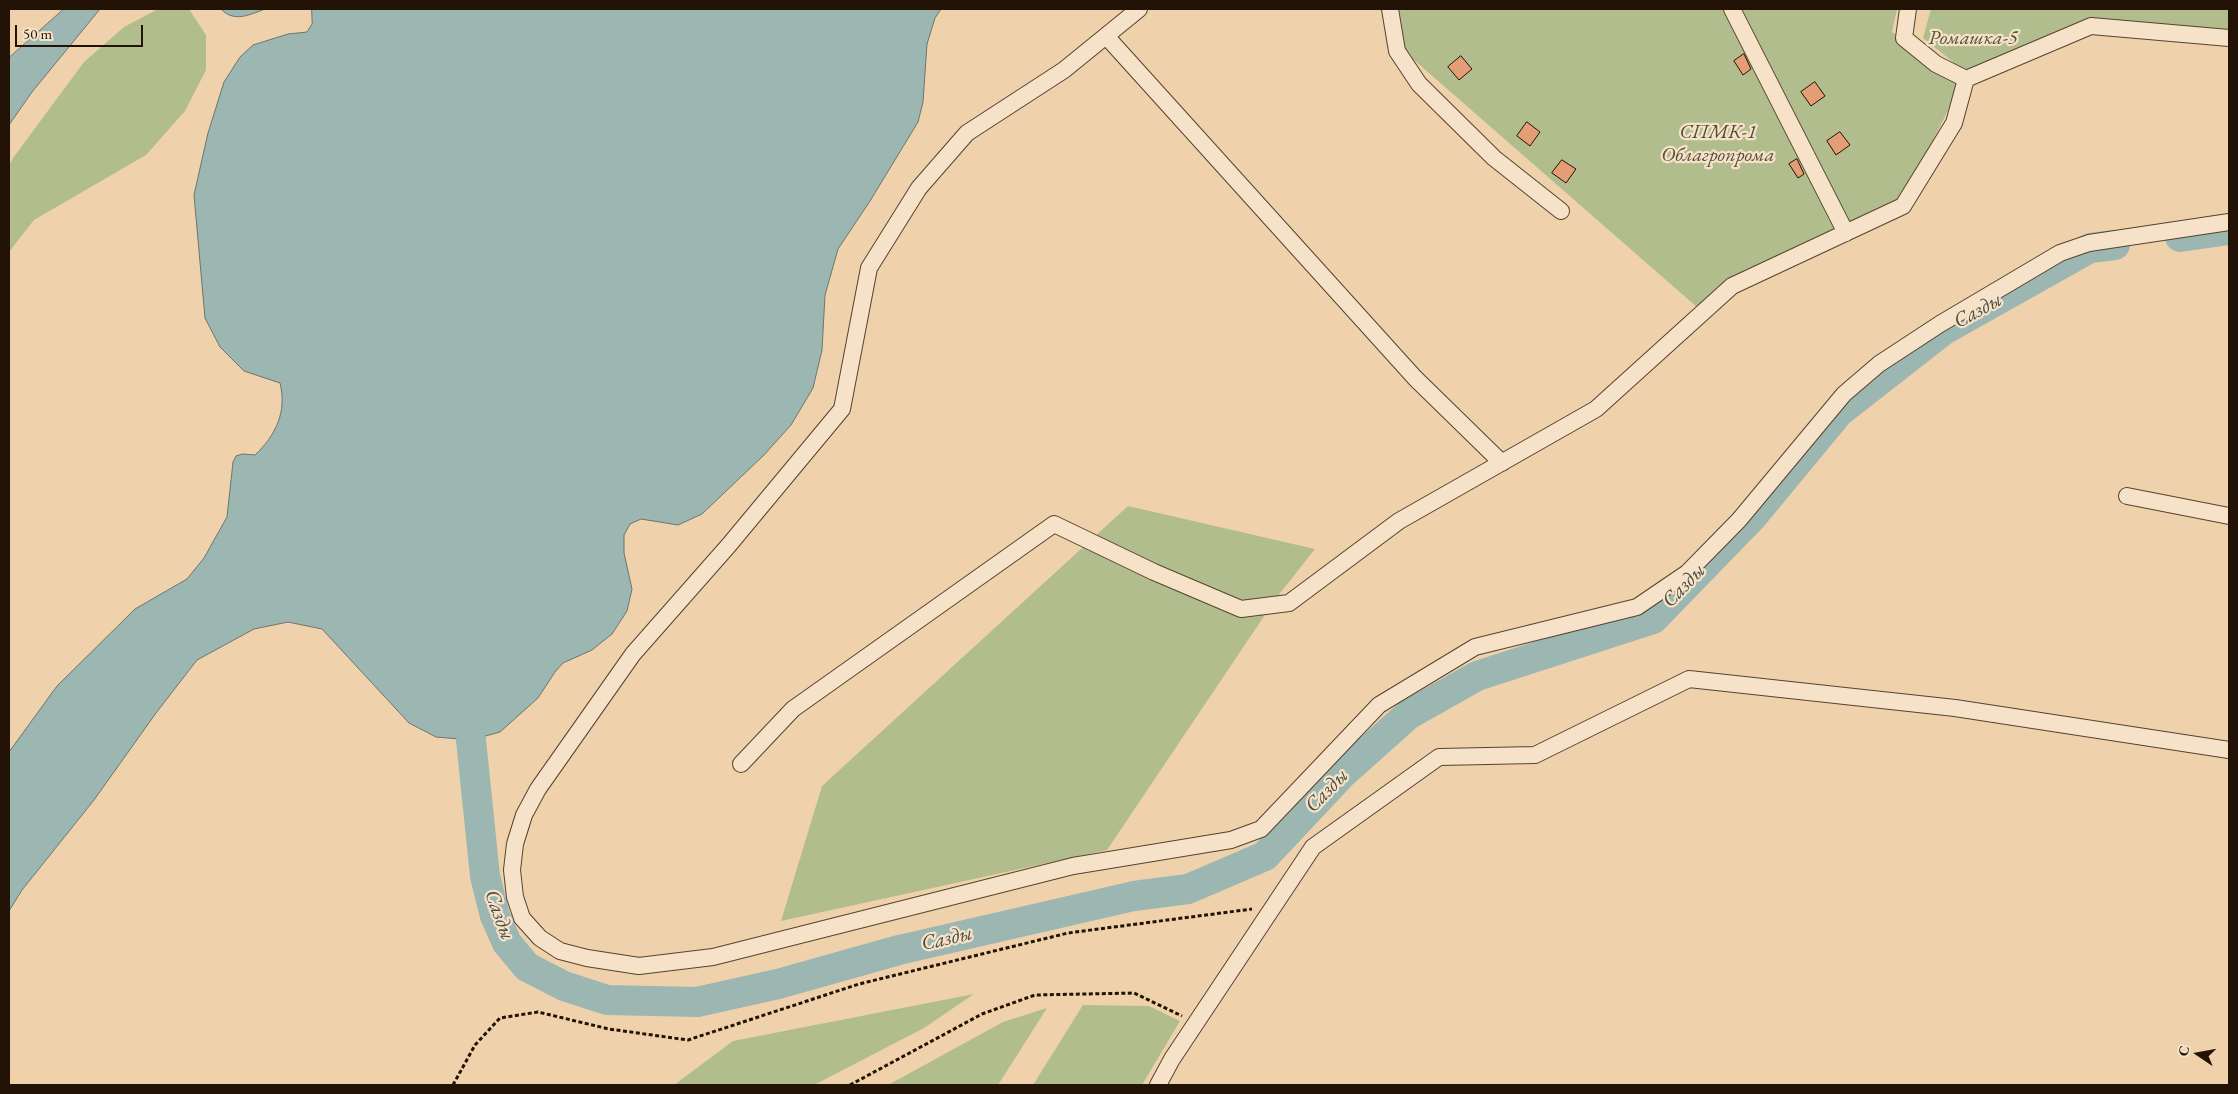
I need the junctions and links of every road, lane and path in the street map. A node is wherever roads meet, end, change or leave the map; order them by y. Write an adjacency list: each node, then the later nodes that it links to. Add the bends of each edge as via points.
1 (1139, 9): 5 (street)
2 (1390, 9): 8 (street, via 1397,51 1419,84 1494,158)
3 (1732, 9): 10 (street)
4 (1908, 9): 7 (street, via 1904,38 1936,64)
5 (1106, 36): 9 (street, via 1064,70 967,133 919,188 869,268 842,410 633,654 538,789 524,815 515,844 512,870 515,897 522,918 540,938 560,951 639,966 713,957 1073,866 1231,840 1261,829 1379,704 1475,647 1637,607 1688,573 1739,520 1844,394 1879,364 1940,324 2060,253 2089,243); 11 (street, via 1415,378)
6 (2229, 38): 7 (street, via 2091,26)
7 (1966, 79): 10 (street, via 1954,123 1903,206)
8 (1561, 211)
9 (2229, 222)
10 (1846, 232): 11 (street, via 1732,286 1596,409)
11 (1502, 463): 15 (street, via 1399,521 1289,603 1241,609 1054,524 793,708)
12 (2127, 496): 13 (street)
13 (2229, 516)
14 (2229, 750): 16 (street, via 1955,708 1690,679 1534,755 1439,757 1313,847)
15 (741, 764)
16 (1273, 907): 17 (street); 18 (path, via 1068,933 859,984 688,1040 609,1029 538,1012 500,1018 475,1045)
17 (1196, 1023): 19 (path, via 1134,993 1035,995 982,1014); 20 (street)
18 (453, 1085)
19 (850, 1085)
20 (1158, 1085)

